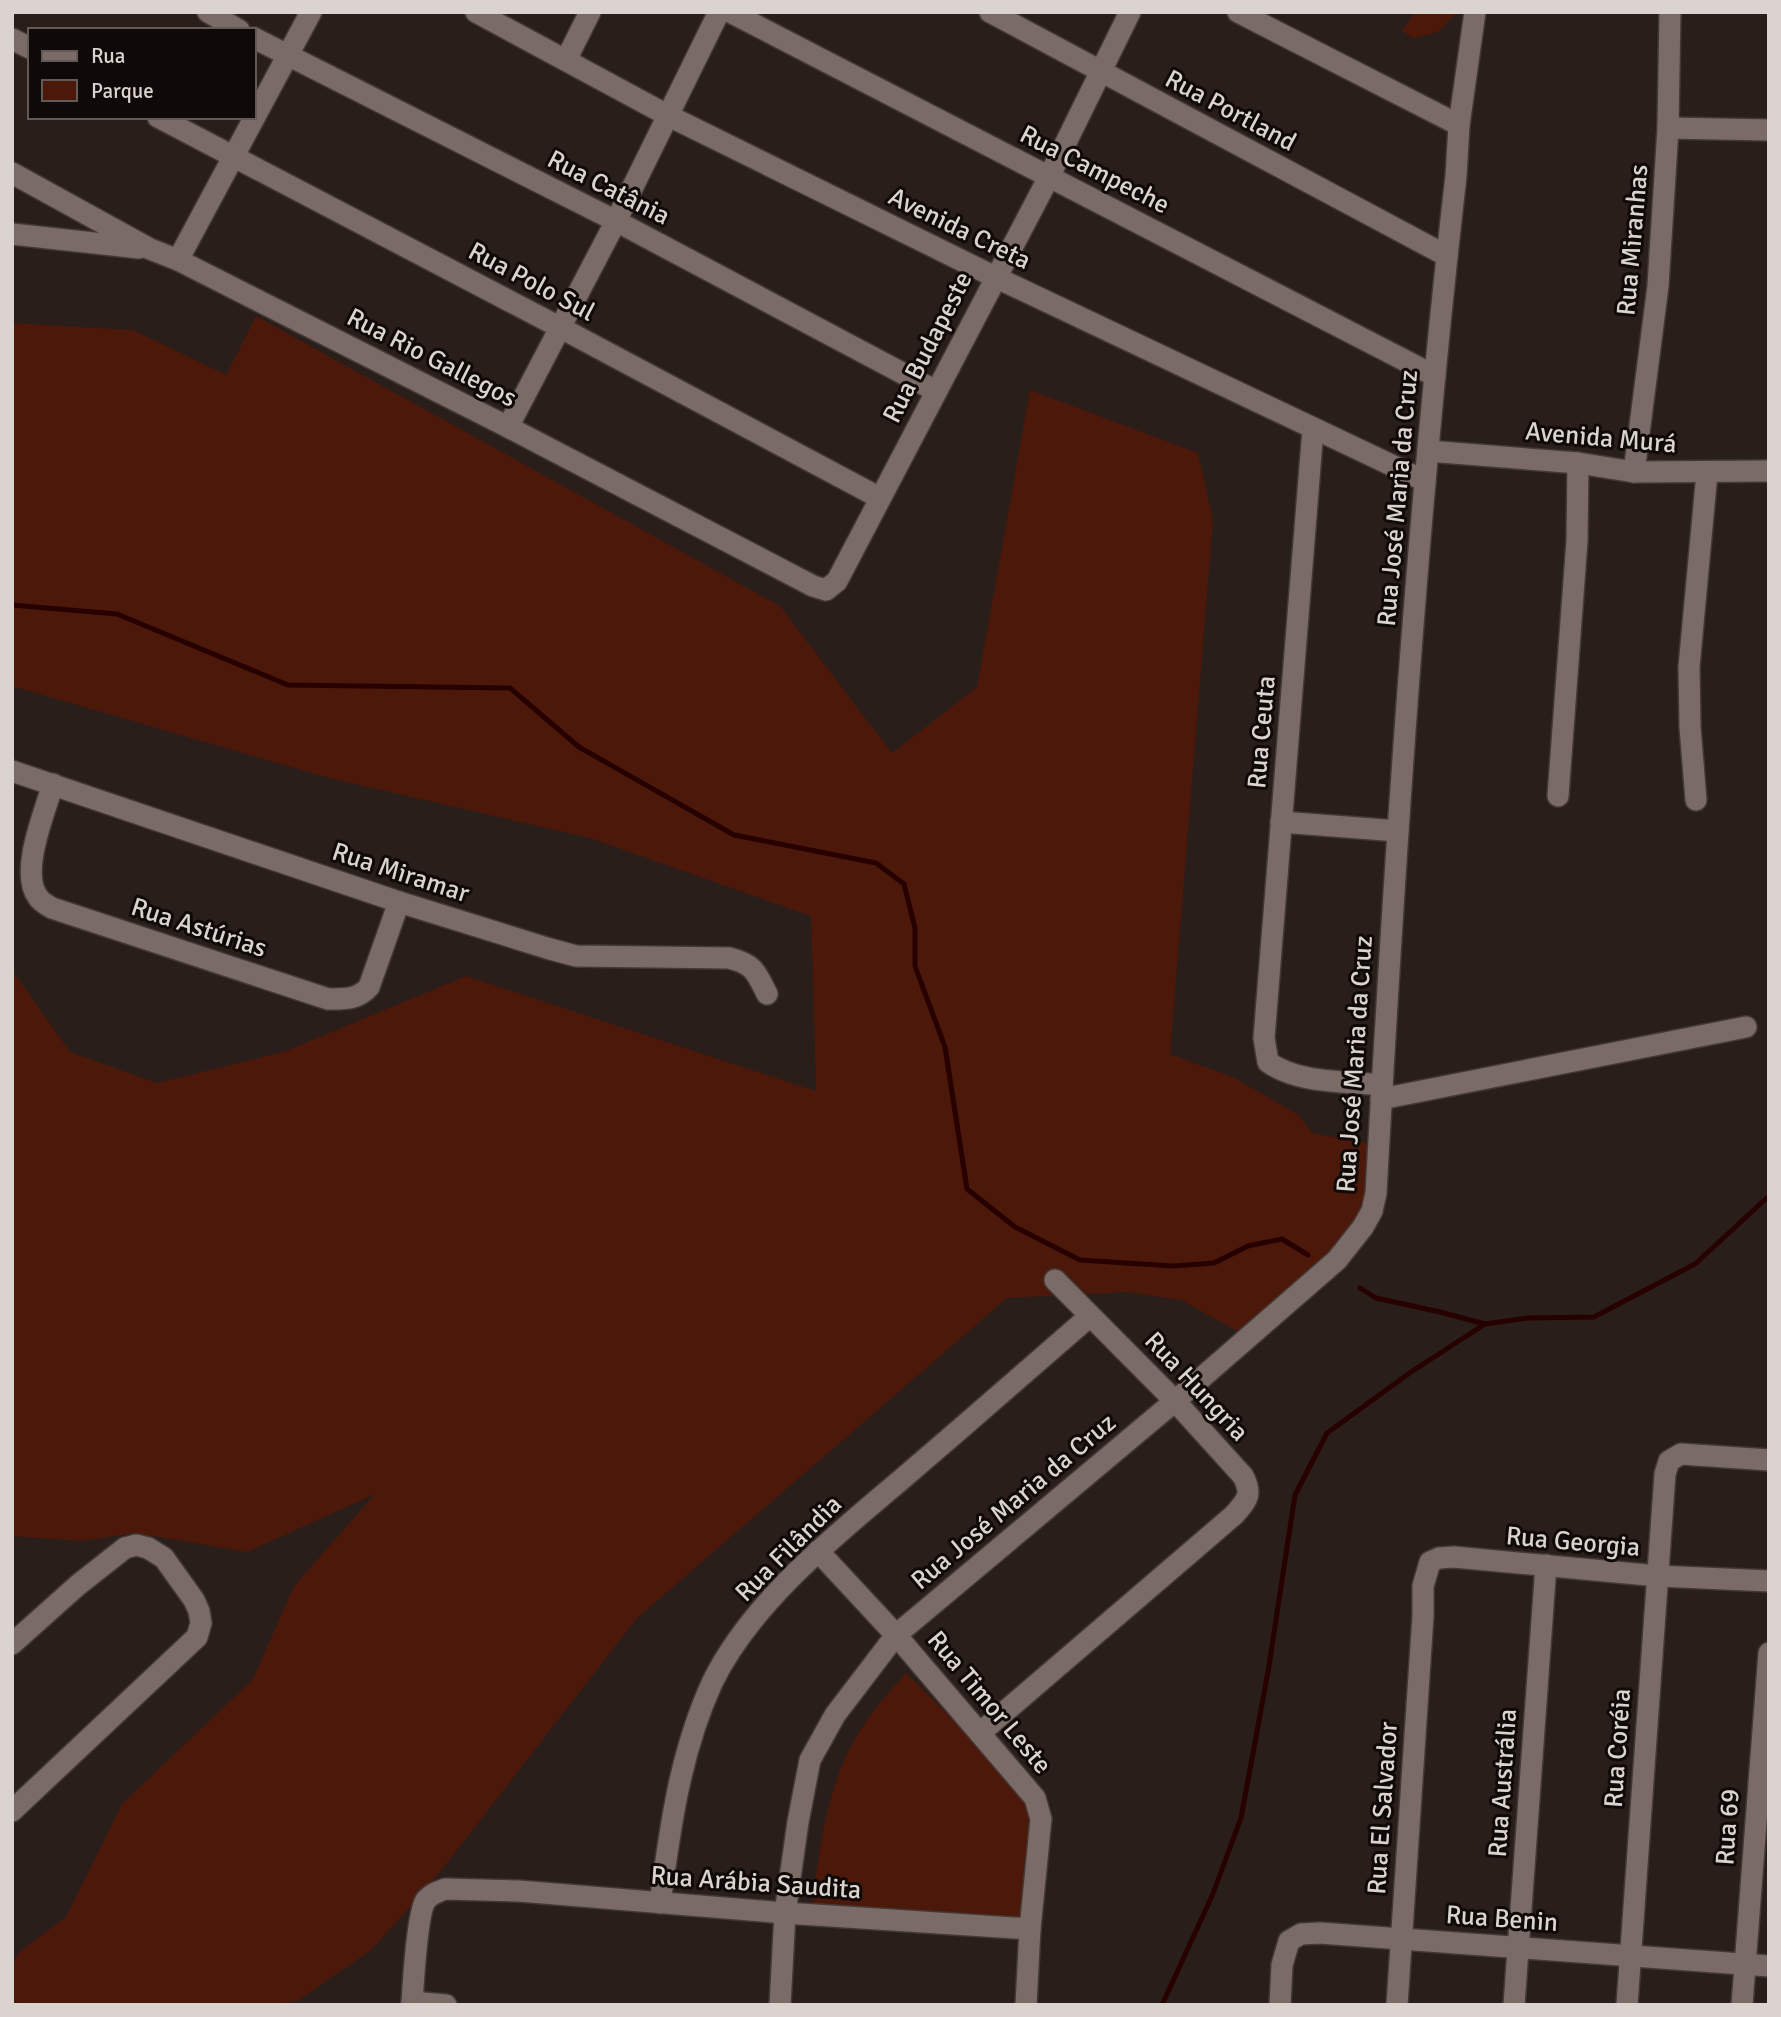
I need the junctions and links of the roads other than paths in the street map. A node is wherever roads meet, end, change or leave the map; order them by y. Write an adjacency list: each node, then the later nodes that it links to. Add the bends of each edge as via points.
1 (208, 12): 12 (street)
2 (311, 12): 16 (street)
3 (476, 12): 17 (street, Avenida Creta)
4 (590, 12): 17 (street)
5 (719, 12): 19 (street)
6 (730, 12): 28 (street, Rua Campeche)
7 (990, 12): 18 (street, Rua Portland)
8 (1130, 12): 18 (street, Rua Budapeste)
9 (1238, 12): 23 (street)
10 (1475, 12): 23 (street, Rua José Maria da Cruz)
11 (1670, 12): 24 (street, Rua Miranhas)
12 (236, 28)
13 (12, 39): 15 (street)
14 (256, 39): 16 (street, Rua Catânia)
15 (28, 47)
16 (288, 57): 20 (street); 29 (street, Rua Catânia)
17 (566, 60): 19 (street, Avenida Creta)
18 (1102, 73): 28 (street, Rua Budapeste); 32 (street, Rua Portland)
19 (667, 114): 29 (street); 34 (street, Avenida Creta)
20 (256, 117)
21 (162, 119): 26 (street, Rua Polo Sul)
22 (255, 119): 26 (street)
23 (1459, 125): 32 (street, Rua José Maria da Cruz)
24 (1668, 128): 25 (street); 43 (street, Rua Miranhas, via 1658,286)
25 (1769, 130)
26 (234, 158): 33 (street); 35 (street, Rua Polo Sul)
27 (12, 173): 31 (street, Rua Rio Gallegos)
28 (1049, 177): 34 (street, Rua Budapeste); 36 (street, Rua Campeche)
29 (616, 221): 35 (street); 37 (street, Rua Catânia)
30 (12, 234): 31 (street)
31 (150, 249): 33 (street, Rua Rio Gallegos)
32 (1447, 256): 36 (street, Rua José Maria da Cruz)
33 (178, 260): 38 (street, Rua Rio Gallegos)
34 (995, 277): 37 (street, Rua Budapeste); 39 (street, Avenida Creta)
35 (561, 328): 38 (street); 46 (street, Rua Polo Sul)
36 (1435, 376): 40 (street, Rua José Maria da Cruz)
37 (936, 391): 46 (street, Rua Budapeste)
38 (508, 427): 47 (street, Rua Rio Gallegos)
39 (1313, 429): 45 (street, Avenida Creta); 52 (street, Rua Ceuta)
40 (1428, 451): 41 (street, Avenida Murá); 45 (street, Rua José Maria da Cruz)
41 (1578, 463): 43 (street, Avenida Murá); 50 (street, via 1577,541)
42 (1769, 470): 44 (street, Avenida Murá)
43 (1634, 472): 44 (street, Avenida Murá)
44 (1707, 473): 51 (street, via 1689,667)
45 (1425, 481): 53 (street, Rua José Maria da Cruz)
46 (880, 498): 47 (street, Rua Budapeste, via 837,581)
47 (826, 590)
48 (12, 771): 49 (street, Rua Miramar)
49 (53, 784): 54 (street, Rua Miramar); 54 (street, Rua Astúrias, via 31,874 39,899 52,908 328,999 348,999 369,987)
50 (1558, 796)
51 (1696, 800)
52 (1281, 822): 53 (street); 57 (street, Rua Ceuta, via 1264,1038 1268,1062 1280,1071)
53 (1398, 831): 57 (street, Rua José Maria da Cruz)
54 (399, 902): 55 (street, Rua Miramar, via 576,956 729,958 754,969)
55 (767, 994)
56 (1746, 1027): 57 (street)
57 (1381, 1092): 60 (street, Rua José Maria da Cruz, via 1376,1193 1363,1227 1337,1260)
58 (1055, 1280): 59 (street, Rua Hungria)
59 (1090, 1316): 60 (street, Rua Hungria); 62 (street, Rua Filândia)
60 (1175, 1401): 67 (street, Rua José Maria da Cruz); 70 (street, Rua Hungria, via 1243,1476 1249,1495 1210,1535)
61 (1769, 1460): 64 (street, Rua Coréia, via 1681,1454 1669,1461)
62 (818, 1551): 67 (street, Rua Timor Leste); 72 (street, Rua Filândia, via 768,1602 713,1682 686,1751 671,1816)
63 (1546, 1565): 64 (street, Rua Georgia); 66 (street, Rua Georgia, via 1439,1558 1430,1562 1426,1571); 76 (street, Rua Austrália)
64 (1658, 1576): 65 (street, Rua Georgia); 77 (street, Rua Coréia)
65 (1769, 1581)
66 (1423, 1616): 75 (street, Rua El Salvador)
67 (896, 1635): 70 (street, Rua Timor Leste); 73 (street, Rua José Maria da Cruz, via 835,1715 810,1760)
68 (12, 1644): 71 (street, via 78,1585 125,1548 136,1545 164,1559 200,1611 197,1637)
69 (1769, 1653): 78 (street, Rua 69)
70 (980, 1733): 74 (street, Rua Timor Leste, via 1035,1798 1041,1819)
71 (12, 1811)
72 (660, 1903): 73 (street, Rua Arábia Saudita); 81 (street, Rua Arábia Saudita, via 477,1889 434,1893 424,1902)
73 (785, 1913): 74 (street, Rua Arábia Saudita); 83 (street, Rua José Maria da Cruz)
74 (1030, 1929): 84 (street, Rua Timor Leste)
75 (1401, 1938): 76 (street, Rua Benin); 80 (street, Rua Benin, via 1301,1934 1289,1941); 85 (street, Rua El Salvador)
76 (1518, 1946): 77 (street, Rua Benin); 86 (street, Rua Austrália)
77 (1630, 1956): 78 (street, Rua Benin); 87 (street, Rua Coréia)
78 (1745, 1965): 79 (street, Rua Benin); 88 (street, Rua 69)
79 (1769, 1966)
80 (1280, 2001)
81 (412, 2004): 82 (street)
82 (446, 2005)
83 (780, 2005)
84 (1026, 2005)
85 (1396, 2005)
86 (1514, 2005)
87 (1627, 2005)
88 (1742, 2005)

